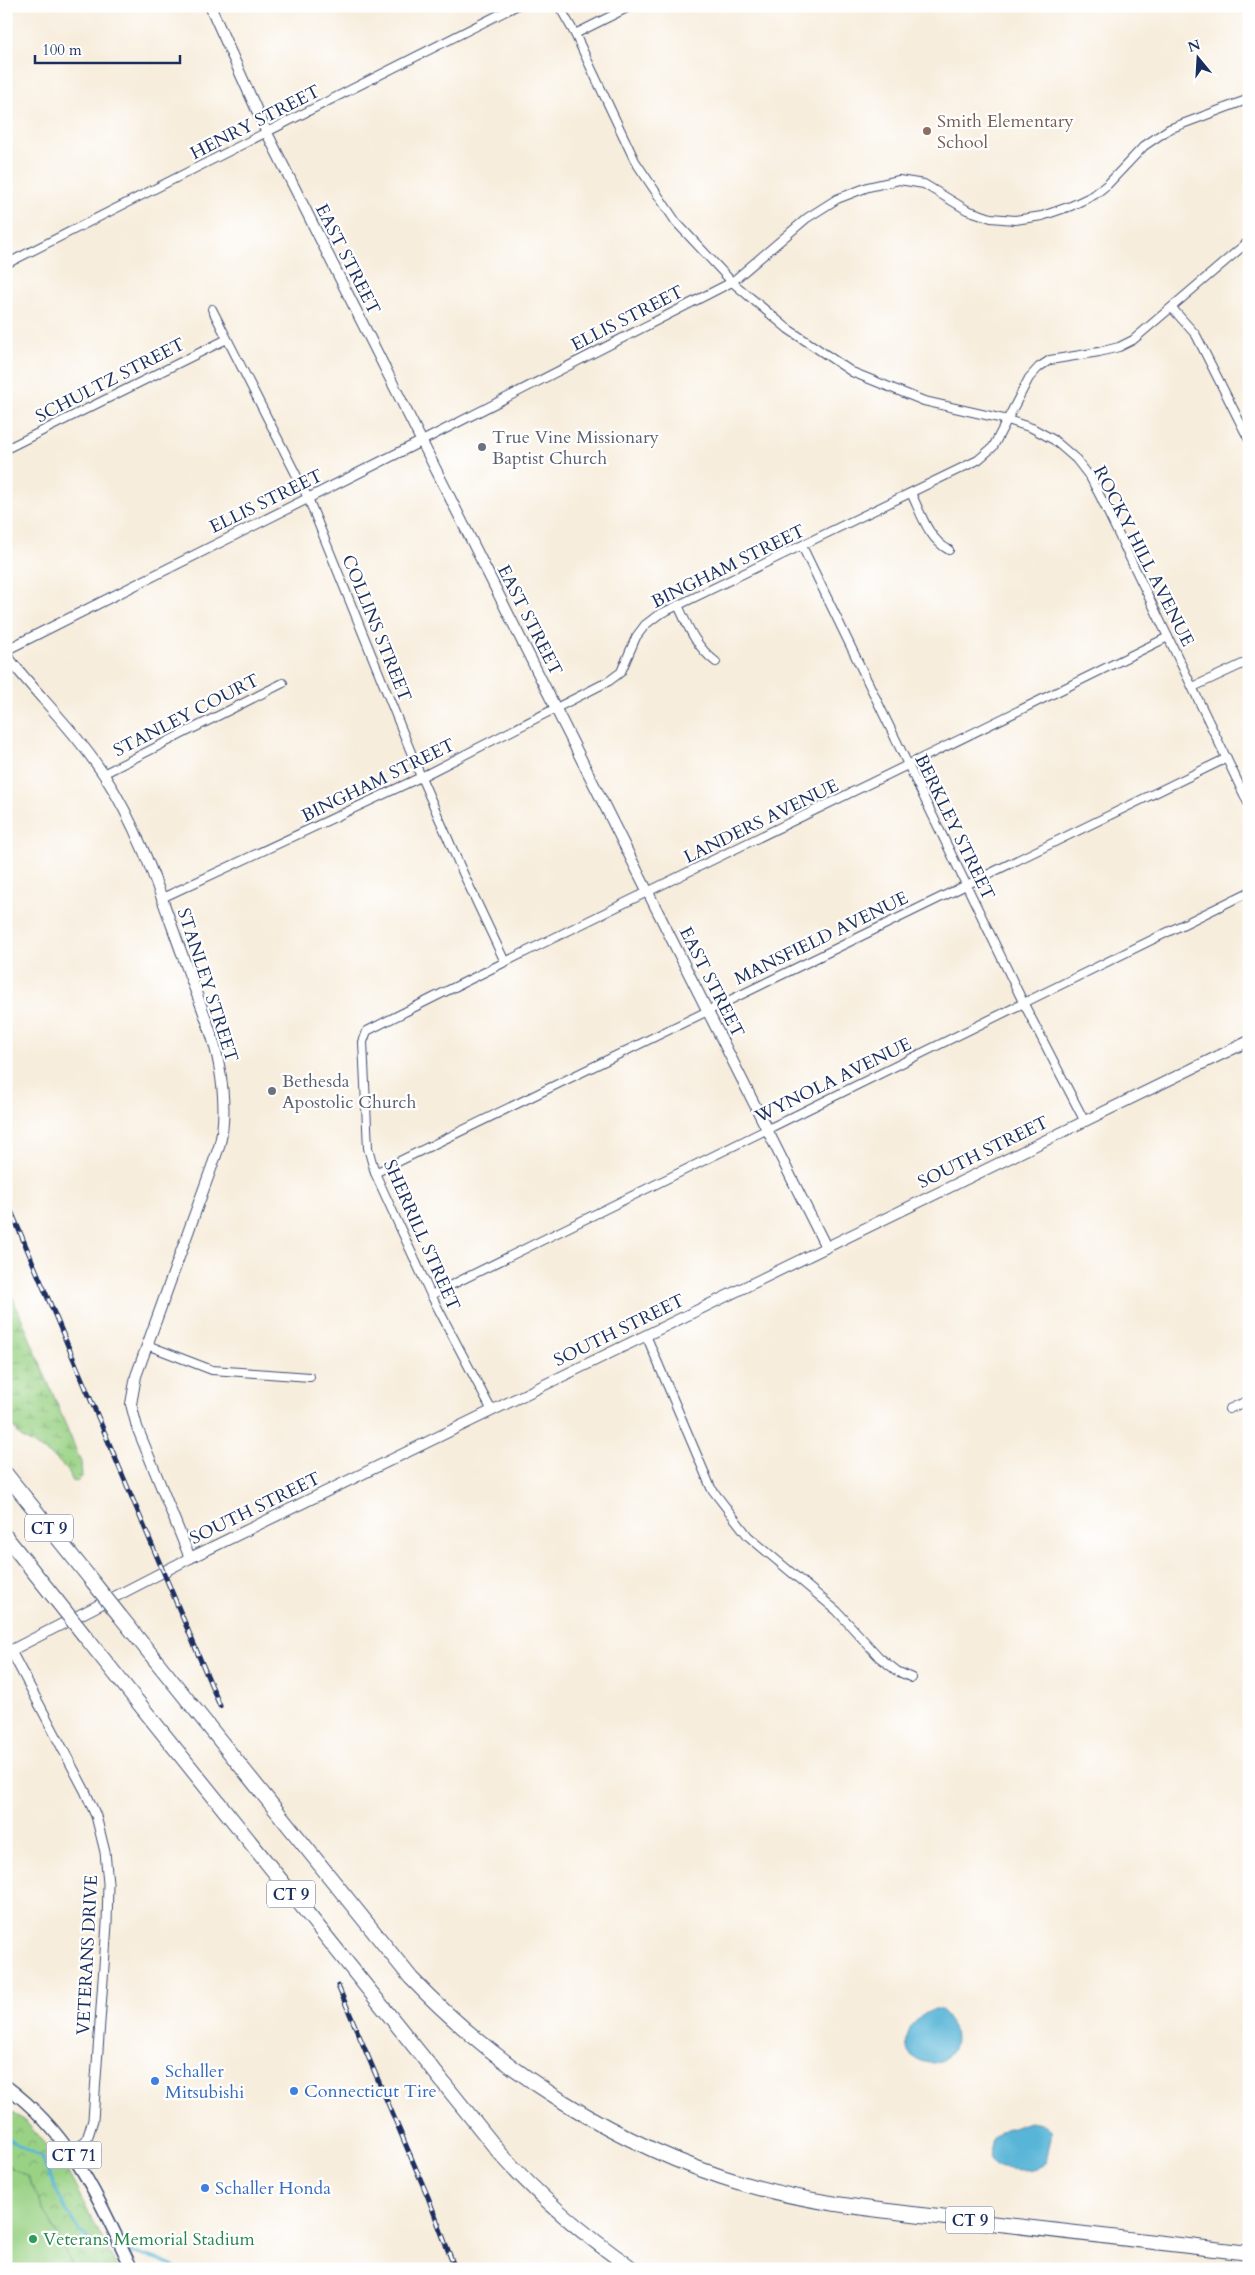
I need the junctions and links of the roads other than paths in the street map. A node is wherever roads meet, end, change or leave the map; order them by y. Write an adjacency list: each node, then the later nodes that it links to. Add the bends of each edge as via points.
1 (210, 6): 7 (main road, EAST STREET)
2 (516, 6): 7 (street, HENRY STREET)
3 (559, 6): 5 (street, ROCKY HILL AVENUE)
4 (631, 6): 5 (street)
5 (575, 34): 10 (street, ROCKY HILL AVENUE, via 634,161 676,222)
6 (1249, 99): 10 (street, ELLIS STREET, via 1169,129 1144,146 1094,195 1042,216 1015,220 992,218 968,210 924,184 899,180 868,187 837,199 808,218)
7 (267, 133): 9 (street, HENRY STREET); 16 (main road, EAST STREET)
8 (1249, 240): 11 (street, BINGHAM STREET)
9 (6, 264)
10 (732, 282): 14 (street, ROCKY HILL AVENUE, via 788,329 852,372 924,402); 16 (street, ELLIS STREET)
11 (1172, 308): 14 (street, BINGHAM STREET, via 1133,340 1119,347 1050,360 1039,367 1029,378); 15 (street, via 1196,336)
12 (212, 309): 13 (street, COLLINS STREET)
13 (227, 339): 17 (street, SCHULTZ STREET); 19 (street, COLLINS STREET)
14 (1008, 420): 18 (street, BINGHAM STREET, via 993,446 978,460); 23 (street, ROCKY HILL AVENUE, via 1054,440 1085,471)
15 (1249, 440)
16 (422, 441): 19 (street, ELLIS STREET); 30 (main road, EAST STREET)
17 (6, 449)
18 (911, 493): 20 (street, BINGHAM STREET); 21 (street, via 931,534)
19 (308, 498): 24 (street, ELLIS STREET); 34 (street, COLLINS STREET)
20 (802, 546): 22 (street, BINGHAM STREET); 32 (street, BERKLEY STREET)
21 (949, 550)
22 (678, 605): 27 (street, via 694,640); 30 (street, BINGHAM STREET, via 645,625 636,637 621,672 609,682)
23 (1168, 637): 29 (street, ROCKY HILL AVENUE); 32 (street, LANDERS AVENUE)
24 (6, 650)
25 (6, 655): 33 (main road, STANLEY STREET, via 70,729)
26 (1249, 661): 29 (street)
27 (716, 662)
28 (283, 683): 33 (street, STANLEY COURT)
29 (1193, 687): 31 (street, ROCKY HILL AVENUE)
30 (556, 708): 34 (street, BINGHAM STREET); 37 (main road, EAST STREET)
31 (1227, 758): 35 (street, ROCKY HILL AVENUE); 36 (street, MANSFIELD AVENUE)
32 (909, 766): 36 (street, BERKLEY STREET); 37 (street, LANDERS AVENUE)
33 (103, 774): 39 (main road, STANLEY STREET, via 137,834)
34 (421, 777): 39 (street, BINGHAM STREET); 40 (street, COLLINS STREET)
35 (1249, 805)
36 (966, 884): 41 (street, BERKLEY STREET); 42 (street, MANSFIELD AVENUE)
37 (648, 892): 40 (street, LANDERS AVENUE); 42 (main road, EAST STREET)
38 (1249, 892): 41 (street, WYNOLA AVENUE)
39 (162, 898): 51 (main road, STANLEY STREET, via 217,1055 223,1124 215,1160)
40 (505, 962): 43 (street, LANDERS AVENUE)
41 (1024, 1004): 45 (street, BERKLEY STREET); 46 (street, WYNOLA AVENUE)
42 (708, 1011): 46 (main road, EAST STREET); 47 (street, MANSFIELD AVENUE)
43 (367, 1032): 47 (street, SHERRILL STREET, via 363,1042 368,1148)
44 (1249, 1041): 45 (main road, SOUTH STREET)
45 (1084, 1120): 48 (main road, SOUTH STREET)
46 (766, 1129): 48 (main road, EAST STREET); 49 (street, WYNOLA AVENUE)
47 (376, 1173): 49 (street, SHERRILL STREET)
48 (826, 1247): 50 (main road, SOUTH STREET)
49 (431, 1296): 55 (street, SHERRILL STREET)
50 (646, 1335): 55 (main road, SOUTH STREET); 60 (street, via 711,1488 748,1536 836,1610 879,1657)
51 (147, 1345): 52 (street, via 212,1370); 58 (main road, STANLEY STREET, via 133,1384 133,1416)
52 (310, 1377)
53 (1249, 1400): 54 (street)
54 (1229, 1409)
55 (492, 1410): 58 (main road, SOUTH STREET)
56 (6, 1474): 63 (highway, CT 9, bridge, via 394,1959 441,2008 504,2062 552,2095 652,2149 764,2189 834,2204)
57 (9, 1542): 65 (highway, CT 9, bridge, via 499,2152 546,2200)
58 (190, 1558): 59 (main road, SOUTH STREET)
59 (8, 1652): 62 (street, VETERANS DRIVE, via 85,1791 98,1825 107,1867 108,1924 93,2120 87,2139)
60 (912, 1678)
61 (6, 2086): 62 (main road, CT 71, via 38,2113)
62 (74, 2155): 64 (main road, CT 71)
63 (1249, 2253)
64 (130, 2264)
65 (633, 2269)

